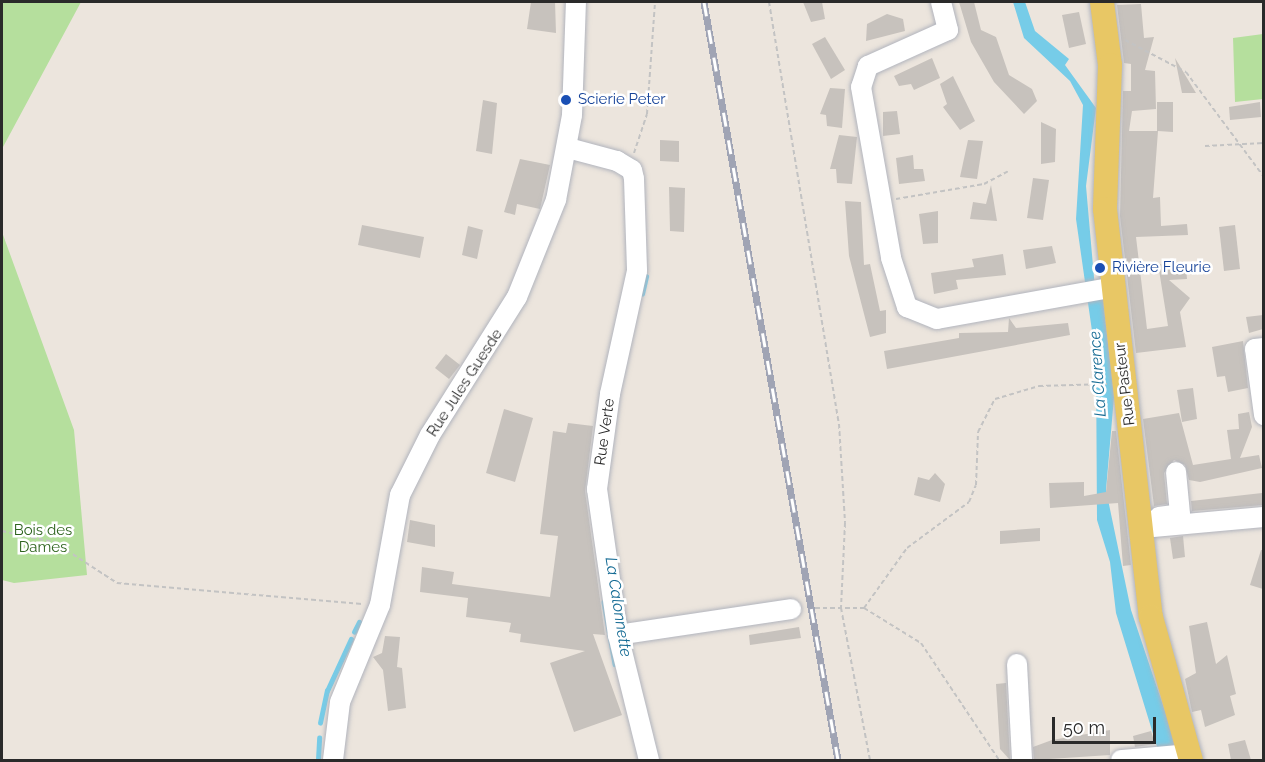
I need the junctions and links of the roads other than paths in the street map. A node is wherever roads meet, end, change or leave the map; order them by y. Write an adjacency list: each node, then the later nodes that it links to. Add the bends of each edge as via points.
1 (576, 2): 4 (street, Rue Jules Guesde)
2 (941, 2): 5 (street, via 948,30 868,66 861,87 898,291 920,316 936,319)
3 (1102, 2): 5 (main road, Rue Pasteur, via 1108,39 1105,209)
4 (568, 148): 12 (street, Rue Verte, via 627,166 635,188 637,271 610,394 597,489); 15 (street, Rue Jules Guesde, via 556,200 517,297 430,435 400,495 380,605 340,702)
5 (1099, 289): 10 (main road, Rue Pasteur)
6 (1263, 348): 7 (street, via 1255,349)
7 (1263, 415)
8 (1176, 472): 10 (street, via 1180,514)
9 (1263, 517): 10 (street)
10 (1142, 523): 14 (main road, Rue Pasteur, via 1151,617)
11 (797, 609): 12 (street)
12 (618, 635): 16 (street, Rue Verte)
13 (1017, 664): 17 (street)
14 (1176, 756): 18 (street)
15 (333, 760)
16 (649, 760)
17 (1022, 760)
18 (1121, 760)

